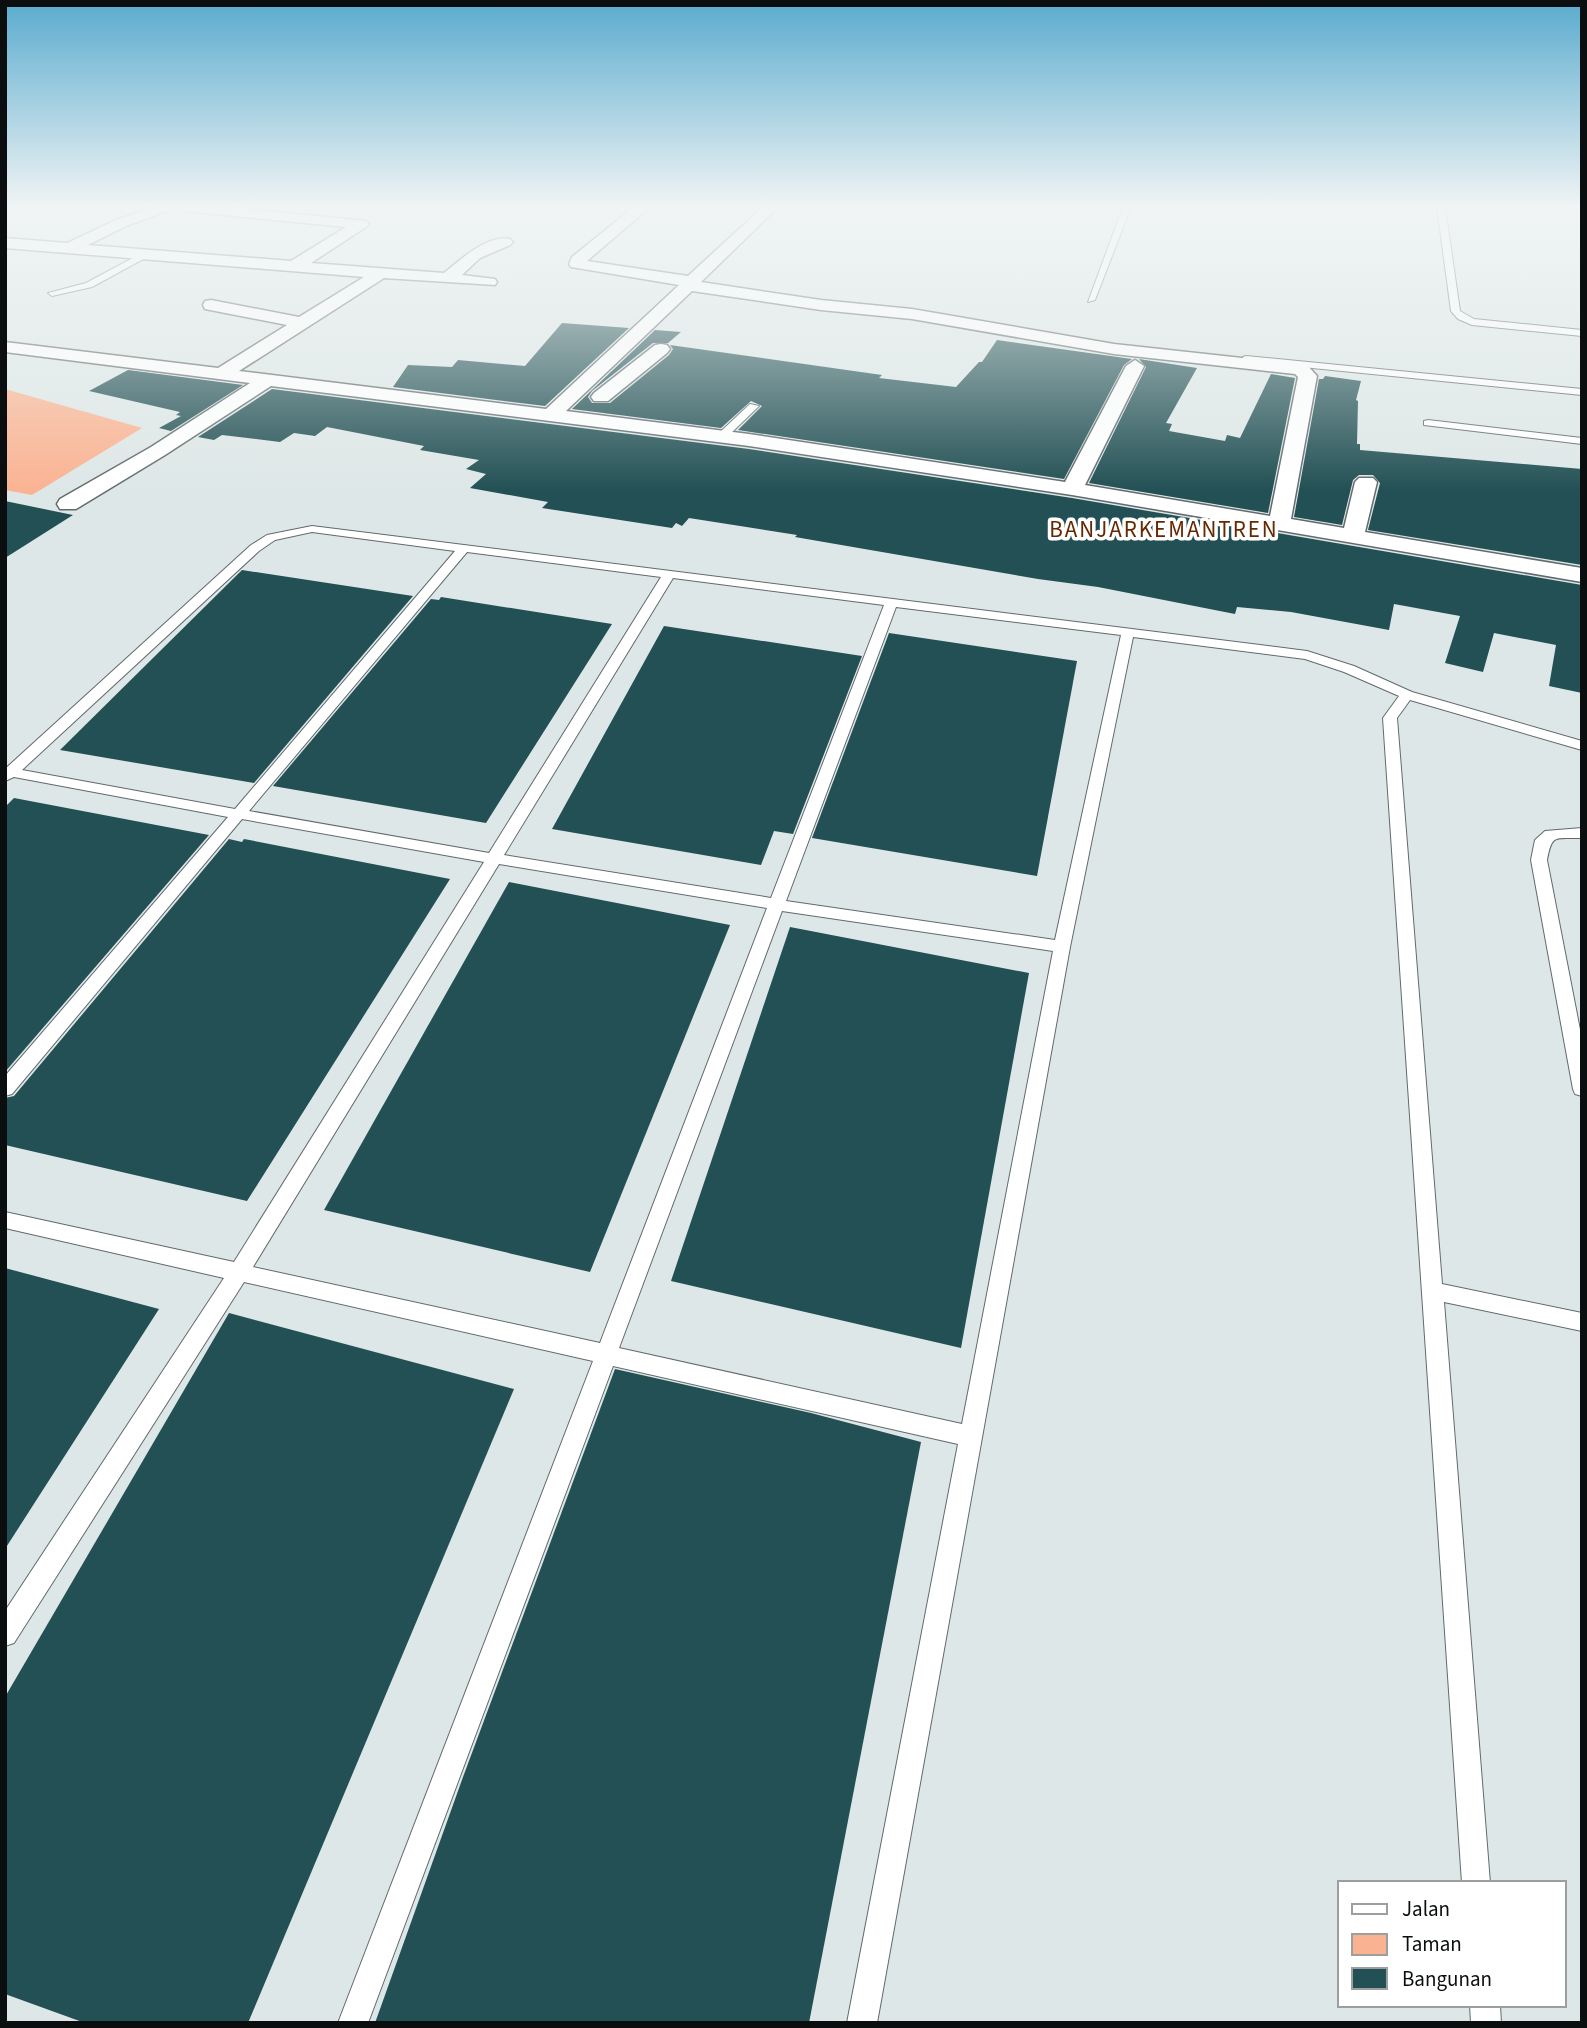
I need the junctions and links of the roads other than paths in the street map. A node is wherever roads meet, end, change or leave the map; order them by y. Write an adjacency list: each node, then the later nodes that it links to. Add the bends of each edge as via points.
1 (336, 302): 6 (street)
2 (672, 302): 16 (street)
3 (802, 302): 24 (street, via 912,314 1114,349 1300,369 1308,376)
4 (1455, 302): 7 (lane, via 1461,317 1472,322)
5 (211, 305): 6 (street)
6 (302, 323): 12 (street)
7 (1582, 332)
8 (5, 347): 12 (street)
9 (661, 349): 17 (street)
10 (1246, 359): 14 (lane)
11 (1135, 366): 22 (street)
12 (223, 373): 13 (street)
13 (269, 379): 16 (street); 23 (street)
14 (1582, 391)
15 (754, 406): 19 (lane)
16 (552, 414): 17 (street)
17 (578, 418): 19 (street)
18 (1429, 423): 20 (lane)
19 (721, 437): 22 (street)
20 (1582, 441)
21 (1366, 482): 25 (street)
22 (1072, 489): 24 (street)
23 (68, 504)
24 (1279, 525): 25 (street)
25 (1353, 536): 28 (street)
26 (465, 547): 27 (lane); 33 (lane, via 327,529 271,537); 34 (lane)
27 (670, 573): 29 (lane); 36 (lane)
28 (1582, 575)
29 (891, 602): 30 (lane); 37 (lane)
30 (1128, 632): 31 (lane, via 1307,655); 38 (lane)
31 (1407, 695): 32 (lane); 43 (lane, via 1390,718)
32 (1582, 746)
33 (8, 775): 34 (lane)
34 (238, 815): 36 (lane); 39 (lane)
35 (1582, 833): 40 (lane, via 1550,834 1543,840 1539,860)
36 (494, 859): 37 (lane); 42 (lane)
37 (775, 906): 38 (lane); 45 (lane)
38 (1062, 947): 46 (lane)
39 (5, 1089)
40 (1582, 1089)
41 (5, 1220): 42 (lane)
42 (239, 1272): 45 (lane); 47 (lane)
43 (1432, 1291): 44 (lane); 48 (lane)
44 (1582, 1322)
45 (605, 1353): 46 (lane); 49 (lane)
46 (970, 1436): 50 (lane)
47 (5, 1634)
48 (1476, 1881)
49 (353, 2023)
50 (862, 2023)

